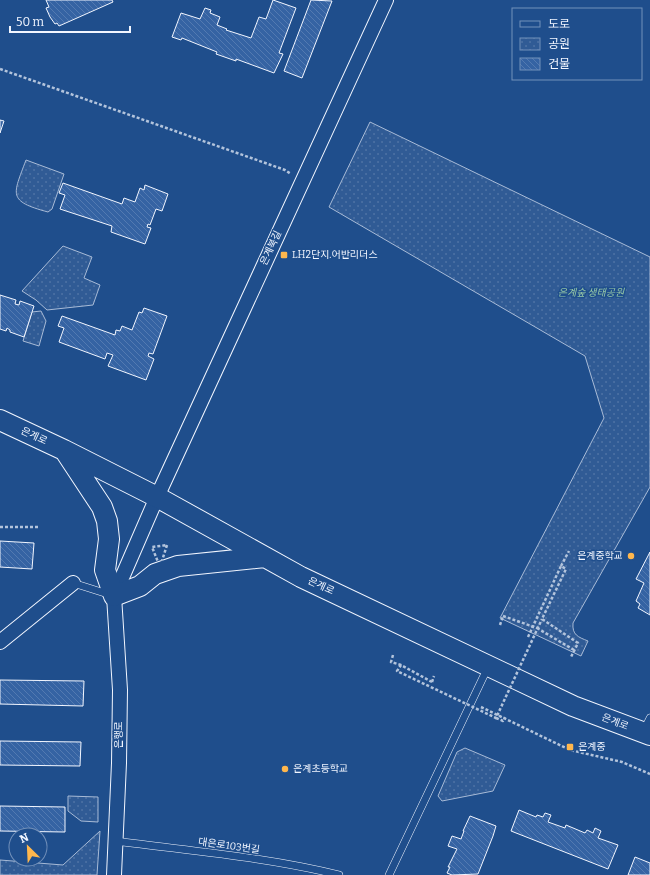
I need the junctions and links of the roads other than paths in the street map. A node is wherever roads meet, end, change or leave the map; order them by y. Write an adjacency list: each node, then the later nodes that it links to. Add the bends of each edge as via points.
1 (386, 0): 4 (street, 은계북길)
2 (0, 420): 3 (street, 은계로)
3 (64, 450): 4 (street, 은계로); 7 (street, via 106,516 109,536 105,570)
4 (157, 497): 5 (street, 은계로); 7 (street, 은계북길)
5 (265, 557): 7 (street, via 178,566 155,574 140,586); 9 (street, 은계로, via 301,577)
6 (73, 583): 7 (lane); 8 (street)
7 (114, 596): 11 (street, 은행로, via 120,690)
8 (0, 642)
9 (488, 666): 10 (street, 은계로, via 573,706); 14 (lane)
10 (648, 729)
11 (116, 841): 12 (street, 은행로); 13 (lane, 대은로103번길, via 235,856)
12 (114, 875)
13 (339, 875)
14 (390, 875)

